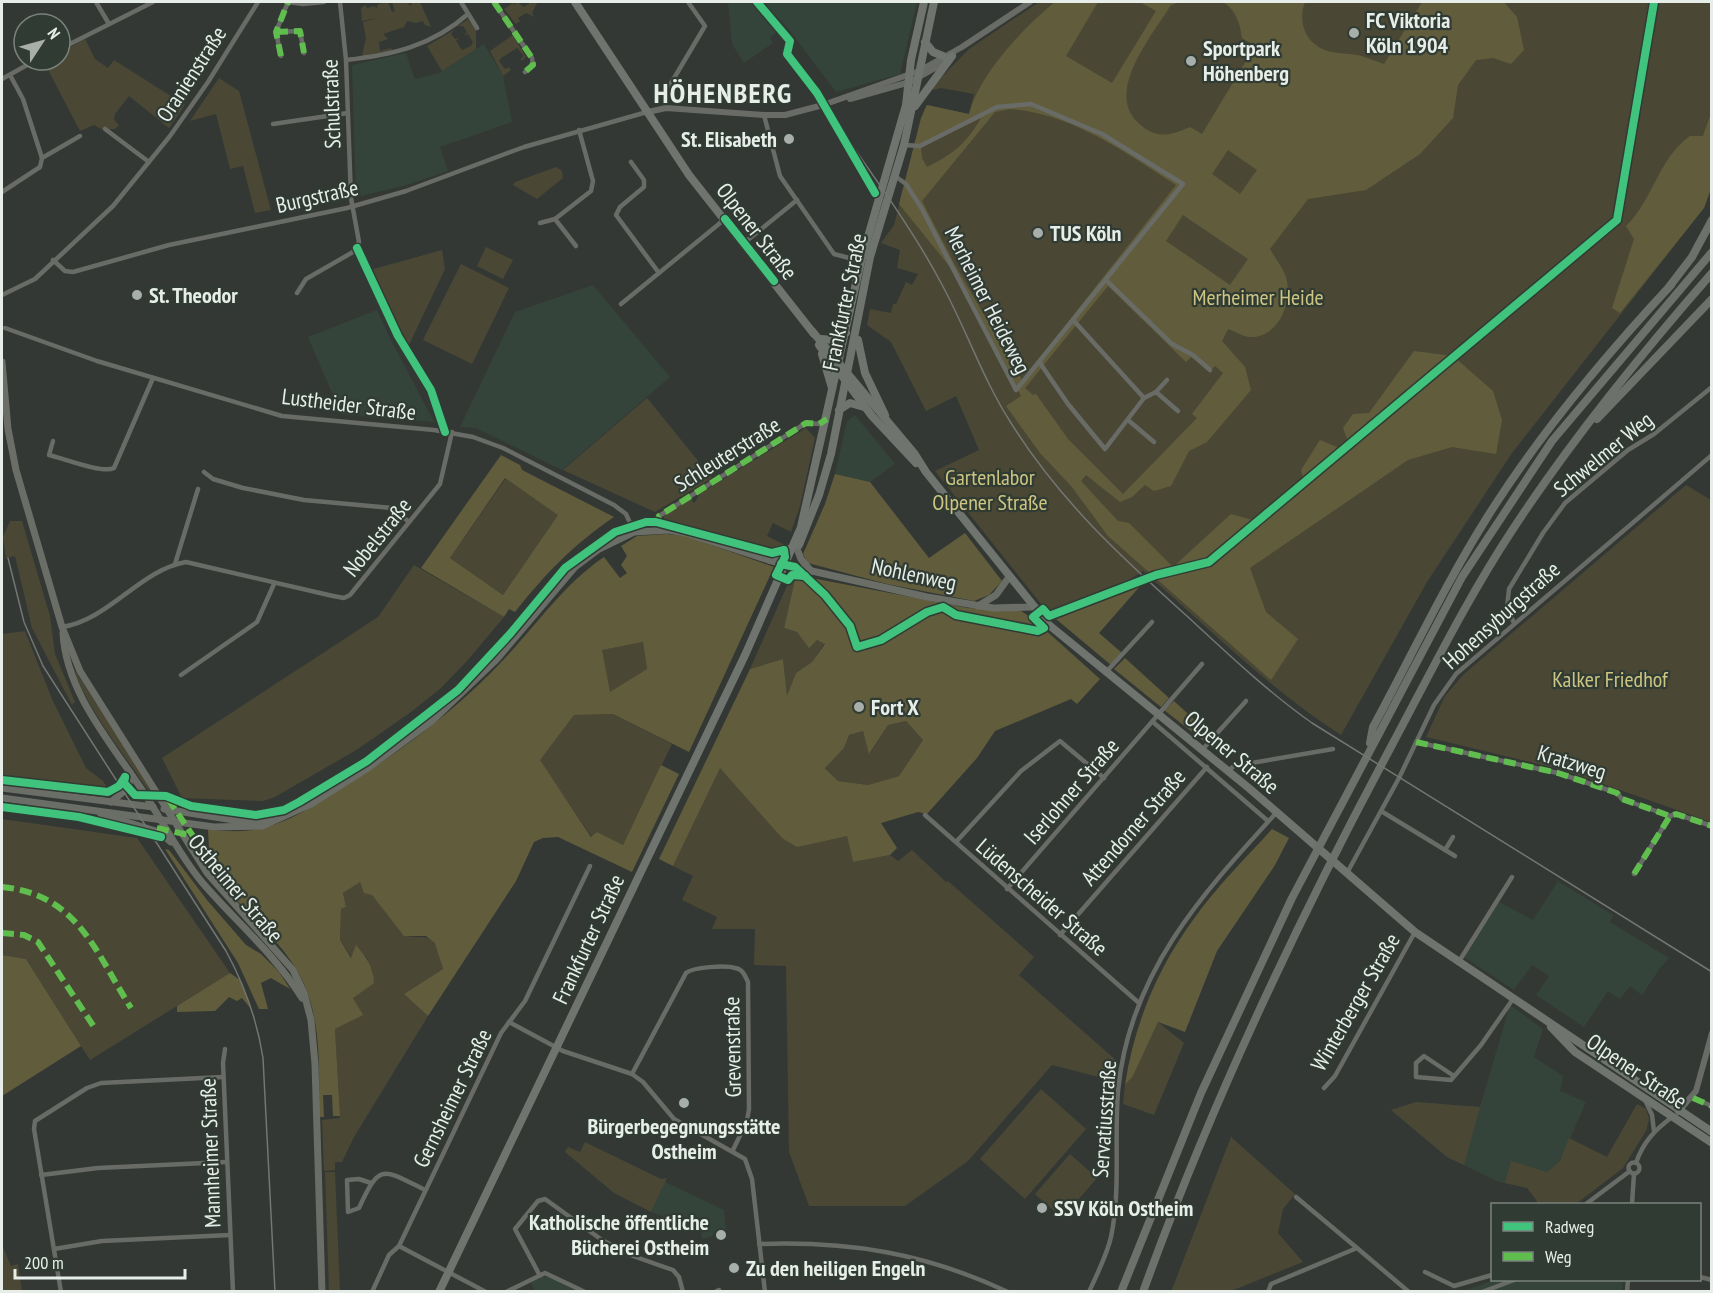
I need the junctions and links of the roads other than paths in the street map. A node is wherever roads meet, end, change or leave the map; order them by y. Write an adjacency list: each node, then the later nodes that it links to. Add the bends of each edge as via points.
1 (96, 2): 15 (street)
2 (153, 2): 15 (street)
3 (258, 2): 41 (street, Oranienstraße, via 202,91)
4 (288, 2): 5 (street); 17 (street)
5 (324, 2)
6 (340, 2): 25 (street, Schulstraße)
7 (461, 2): 14 (street)
8 (494, 2): 27 (street, via 530,55 533,64)
9 (575, 2): 32 (main road, Olpener Straße)
10 (688, 2): 30 (street, via 705,26 664,95)
11 (924, 2): 28 (main road, Frankfurter Straße)
12 (934, 2): 18 (main road, Frankfurter Straße)
13 (1030, 2): 20 (street)
14 (468, 14): 16 (street); 25 (street, via 415,47 381,57)
15 (109, 24): 19 (street)
16 (477, 28)
17 (276, 32): 21 (street, via 300,31); 22 (street)
18 (925, 42): 23 (main road); 28 (main road, Frankfurter Straße)
19 (72, 43)
20 (962, 47): 23 (street); 24 (street)
21 (304, 52)
22 (281, 56)
23 (943, 56): 28 (street)
24 (952, 56): 28 (street, via 934,70); 31 (main road)
25 (346, 60): 33 (street, Schulstraße)
26 (2, 69): 29 (street)
27 (525, 72)
28 (914, 76): 31 (main road, Frankfurter Straße); 34 (street, via 823,105); 43 (main road, Frankfurter Straße)
29 (6, 77): 40 (street, via 23,99)
30 (666, 108): 32 (street); 34 (street)
31 (913, 110): 39 (main road, Frankfurter Straße)
32 (648, 112): 37 (street, Burgstraße); 48 (main road, Olpener Straße, via 683,166)
33 (348, 113): 35 (street); 46 (street, Schulstraße)
34 (764, 115): 45 (street, via 777,171)
35 (273, 124)
36 (105, 129): 41 (street)
37 (579, 130): 46 (street, Burgstraße, via 447,178); 47 (street, via 593,181 591,191)
38 (80, 136): 40 (street)
39 (904, 145): 43 (main road, Frankfurter Straße); 58 (street, Merheimer Heideweg, via 920,146 997,106 1031,104 1101,135 1183,184)
40 (42, 158): 44 (street, via 40,167)
41 (149, 162): 54 (street, Oranienstraße, via 112,206)
42 (631, 162): 56 (street, via 644,180 644,187 616,215)
43 (891, 177): 55 (main road, Frankfurter Straße, via 880,198); 65 (main road, Frankfurter Straße); 72 (street, Merheimer Heideweg, via 906,184 922,209 1016,390)
44 (2, 192)
45 (797, 200): 51 (street); 55 (street, via 834,254)
46 (352, 206): 54 (street, Burgstraße, via 180,242 73,272 65,272); 61 (street, Schulstraße, via 357,248 306,279)
47 (555, 219): 50 (street); 52 (street)
48 (725, 219): 51 (main road, Olpener Straße); 56 (street)
49 (1712, 220): 59 (highway)
50 (540, 224)
51 (744, 243): 69 (main road, Olpener Straße)
52 (576, 246)
53 (1712, 252): 75 (highway)
54 (53, 260): 62 (street, via 35,279)
55 (861, 261): 68 (main road, Frankfurter Straße)
56 (659, 273): 64 (street)
57 (1712, 273): 90 (highway, via 1606,399)
58 (1107, 281): 66 (street, Merheimer Heideweg); 74 (street, via 1172,344)
59 (1671, 285): 75 (highway); 124 (highway, via 1586,383 1511,480 1466,552 1373,727)
60 (1712, 292): 70 (highway)
61 (297, 293)
62 (2, 294)
63 (1712, 299): 70 (highway)
64 (621, 304)
65 (859, 317): 77 (main road, Frankfurter Straße); 88 (main road, via 862,366)
66 (1074, 321): 72 (street, Merheimer Heideweg); 82 (street)
67 (5, 328): 76 (street, Lustheider Straße)
68 (846, 333): 69 (main road); 73 (main road, Frankfurter Straße)
69 (820, 343): 73 (main road, Olpener Straße); 80 (main road)
70 (1664, 346): 90 (highway, via 1617,401)
71 (2, 362): 89 (main road, Ostheimer Straße)
72 (1040, 363): 87 (street, via 1105,448)
73 (838, 366): 77 (main road, Olpener Straße); 80 (main road, Frankfurter Straße)
74 (1210, 370)
75 (1609, 371): 124 (highway, via 1552,441 1481,546)
76 (153, 378): 91 (street, Lustheider Straße, via 296,418); 92 (street, via 110,471 49,455)
77 (847, 378): 83 (main road, Olpener Straße); 84 (main road, Frankfurter Straße); 88 (main road, Olpener Straße)
78 (1167, 380): 81 (street)
79 (1712, 387): 113 (street, Schwelmer Weg, via 1565,503 1509,589 1506,601)
80 (832, 389): 86 (main road, Frankfurter Straße)
81 (1156, 392): 82 (street); 85 (street)
82 (1144, 398): 87 (street)
83 (867, 409): 84 (main road, via 853,403); 96 (main road, Olpener Straße)
84 (839, 410): 101 (main road, Frankfurter Straße, via 819,495)
85 (1178, 411)
86 (827, 419): 99 (street, Schleuterstraße, via 819,424 806,423 659,516); 101 (main road, Frankfurter Straße)
87 (1128, 420): 93 (street)
88 (889, 424): 96 (main road, Olpener Straße)
89 (5, 430): 114 (main road, Ostheimer Straße)
90 (1584, 431): 213 (highway, via 1513,529 1351,821 1218,1100)
91 (452, 432): 98 (street, Nobelstraße, via 440,483); 100 (street, Lustheider Straße, via 503,448 615,505 626,514)
92 (52, 441)
93 (1154, 442)
94 (1712, 455): 113 (street, Hohensyburgstraße)
95 (204, 472): 98 (street, via 213,479 243,488 304,500 392,508)
96 (926, 472): 106 (main road, Olpener Straße)
97 (198, 489): 103 (street)
98 (409, 522): 107 (street, Nobelstraße, via 344,598)
99 (655, 530): 100 (main road, Nohlenweg); 102 (main road, Nohlenweg, via 686,533)
100 (634, 532): 142 (main road, Nohlenweg, via 616,538 580,563 496,660 432,721 340,786)
101 (795, 548): 102 (main road); 104 (main road, Frankfurter Straße); 105 (main road)
102 (768, 560): 104 (main road, Nohlenweg)
103 (175, 564): 107 (street, Nobelstraße, via 196,564); 114 (street, via 80,623)
104 (787, 565): 105 (main road, Nohlenweg); 167 (main road, Frankfurter Straße)
105 (811, 571): 109 (main road, Nohlenweg)
106 (1010, 577): 109 (main road, via 996,595); 110 (main road, Olpener Straße)
107 (274, 584): 119 (street, via 257,622)
108 (1128, 587): 111 (street)
109 (978, 606): 110 (main road, Nohlenweg)
110 (1033, 607): 111 (main road, Olpener Straße)
111 (1043, 618): 118 (main road, Olpener Straße)
112 (1152, 622): 118 (street)
113 (1514, 623): 123 (street, Hohensyburgstraße, via 1446,686)
114 (62, 627): 115 (main road, Ostheimer Straße); 116 (main road, Ostheimer Straße)
115 (67, 662): 116 (main road); 128 (main road, Ostheimer Straße, via 84,702)
116 (76, 662): 136 (main road, Ostheimer Straße)
117 (1202, 664): 121 (street, Iserlohner Straße)
118 (1107, 671): 121 (main road, Olpener Straße)
119 (181, 675)
120 (1246, 701): 126 (street)
121 (1159, 715): 122 (street, Iserlohner Straße); 126 (main road, Olpener Straße)
122 (1153, 722): 127 (street, Olpener Straße); 130 (street, Iserlohner Straße)
123 (1416, 742): 137 (street, Hohensyburgstraße); 140 (street, Kratzweg, via 1558,773)
124 (1369, 748): 212 (highway, via 1292,898 1206,1082)
125 (1333, 749): 129 (street, via 1234,766)
126 (1203, 750): 129 (main road, Olpener Straße)
127 (1207, 767): 143 (street, Olpener Straße); 157 (street, Attendorner Straße)
128 (129, 771): 133 (main road, via 129,787); 134 (main road, Ostheimer Straße)
129 (1228, 771): 138 (main road, Olpener Straße)
130 (1104, 778): 147 (street, via 1060,741 1022,771); 155 (street, Iserlohner Straße)
131 (2, 788): 133 (main road)
132 (2, 798): 135 (main road)
133 (111, 802): 134 (main road)
134 (153, 807): 136 (main road); 141 (main road, Ostheimer Straße)
135 (87, 810): 141 (main road); 148 (main road, via 159,832)
136 (167, 810): 142 (main road, via 234,820); 144 (main road, Ostheimer Straße)
137 (1381, 811): 149 (street); 152 (street, Hohensyburgstraße)
138 (1277, 812): 143 (street, Servatiusstraße); 152 (main road, Olpener Straße)
139 (925, 815): 147 (street, Lüdenscheider Straße)
140 (1670, 816): 145 (street, Kratzweg, via 1676,814); 153 (street)
141 (160, 819): 144 (main road); 148 (main road, Ostheimer Straße)
142 (278, 819): 144 (main road, via 262,826 238,828)
143 (1268, 821): 162 (street, Servatiusstraße, via 1180,925)
144 (175, 822): 159 (main road, Ostheimer Straße, via 217,885)
145 (1712, 826)
146 (1453, 837): 149 (street)
147 (956, 842): 155 (street, Lüdenscheider Straße)
148 (177, 847): 160 (main road, Ostheimer Straße, via 199,879)
149 (1445, 850): 150 (street)
150 (1455, 856)
151 (590, 866): 164 (street, Gernsheimer Straße, via 525,1001)
152 (1347, 873): 156 (main road, Olpener Straße)
153 (1634, 874)
154 (1512, 877): 158 (street)
155 (1007, 889): 157 (street, Lüdenscheider Straße)
156 (1415, 932): 158 (main road, Olpener Straße); 172 (street, Winterberger Straße, via 1335,1076)
157 (1060, 935): 162 (street, Lüdenscheider Straße)
158 (1458, 963): 161 (main road, Olpener Straße)
159 (294, 972): 160 (main road); 163 (main road, Ostheimer Straße)
160 (287, 977): 163 (main road, Ostheimer Straße)
161 (1513, 999): 165 (main road, Olpener Straße); 170 (street)
162 (1139, 1003): 211 (street, Servatiusstraße, via 1118,1094 1116,1202 1110,1239)
163 (309, 1011): 202 (main road, Ostheimer Straße, via 315,1064)
164 (509, 1022): 167 (street, Gernsheimer Straße); 186 (street, Gernsheimer Straße)
165 (1548, 1023): 173 (main road, Olpener Straße, via 1575,1052); 176 (main road, Olpener Straße)
166 (1712, 1033): 174 (street)
167 (556, 1047): 169 (street, Gernsheimer Straße); 195 (main road, Frankfurter Straße)
168 (225, 1049): 171 (street, Mannheimer Straße)
169 (633, 1074): 180 (street, via 674,1119); 180 (street, Grevenstraße, via 686,973 693,968 736,968 744,974 748,982 749,1109)
170 (1454, 1076): 170 (street, via 1450,1080 1416,1077 1416,1063 1424,1056)
171 (223, 1077): 181 (street, Mannheimer Straße); 184 (street, via 101,1083 87,1088 34,1121)
172 (1324, 1088)
173 (1642, 1097): 176 (main road, Olpener Straße); 177 (street, via 1651,1110)
174 (1693, 1098): 175 (street); 176 (street)
175 (1712, 1106)
176 (1677, 1114): 177 (street); 178 (main road, Olpener Straße); 179 (main road, Olpener Straße)
177 (1654, 1131): 182 (street)
178 (1712, 1132)
179 (1712, 1143)
180 (733, 1150): 191 (street, via 750,1166)
181 (226, 1162): 184 (street); 190 (street, Mannheimer Straße)
182 (1636, 1163): 183 (street, via 1630,1165); 183 (street, via 1640,1169)
183 (1632, 1173): 188 (street); 189 (street)
184 (41, 1175): 194 (street)
185 (371, 1183): 185 (street, Gernsheimer Straße, via 347,1180 348,1212 359,1208); 186 (street, Gernsheimer Straße, via 382,1173 391,1173)
186 (425, 1190): 192 (street, Gernsheimer Straße)
187 (1296, 1197): 193 (street)
188 (1587, 1203)
189 (1632, 1203)
190 (230, 1235): 194 (street, via 102,1241); 201 (street, Mannheimer Straße)
191 (759, 1244): 209 (street); 210 (street, via 803,1242 876,1248 927,1260)
192 (399, 1246): 195 (street); 203 (street, Gernsheimer Straße, via 389,1256)
193 (1357, 1248): 214 (street, via 1271,1284); 215 (street)
194 (54, 1249): 200 (street)
195 (449, 1271): 204 (main road, Frankfurter Straße); 205 (street)
196 (1425, 1272): 198 (street, via 1454,1286)
197 (538, 1274): 206 (street); 207 (street, via 550,1273); 208 (street, via 516,1229 538,1201 549,1200 602,1240 673,1270)
198 (1491, 1275)
199 (1511, 1281): 216 (street)
200 (61, 1292)
201 (232, 1292)
202 (322, 1292)
203 (372, 1292)
204 (440, 1292)
205 (486, 1292)
206 (506, 1292)
207 (585, 1292)
208 (683, 1292)
209 (765, 1292)
210 (1008, 1292)
211 (1089, 1292)
212 (1121, 1292)
213 (1143, 1292)
214 (1268, 1292)
215 (1409, 1292)
216 (1482, 1292)

